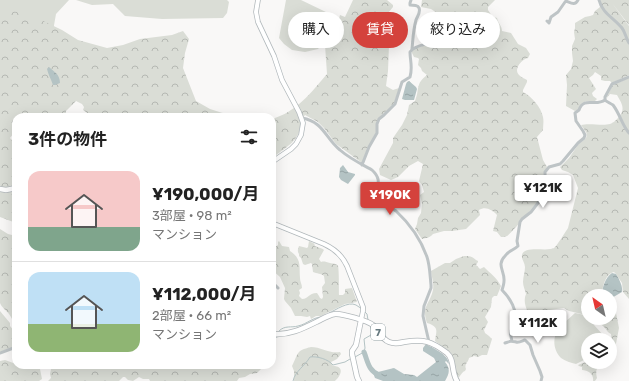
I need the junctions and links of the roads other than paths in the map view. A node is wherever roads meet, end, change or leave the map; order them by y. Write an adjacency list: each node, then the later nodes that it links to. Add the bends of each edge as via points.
1 (258, 0): 11 (street, via 258,22 282,80)
2 (411, 0): 8 (street, via 410,4 417,6 420,11 416,18)
3 (578, 0): 5 (street, via 575,4 566,1 551,17 550,23)
4 (599, 0): 6 (street, via 600,5 623,29)
5 (547, 21)
6 (629, 43)
7 (416, 47): 8 (street)
8 (412, 49): 14 (street, via 410,77 402,82 395,104 379,119 377,133)
9 (629, 77): 10 (street, via 612,84)
10 (605, 100): 12 (street, via 613,106); 20 (street, via 599,103 584,103 574,113 584,138 560,164 551,166 544,174 544,195 522,219 518,246 506,254 500,263 504,276 502,290 509,298 515,313 515,322 510,331)
11 (302, 118): 13 (street, via 303,129 299,139 291,149); 14 (street, via 318,124 336,147)
12 (629, 133)
13 (276, 159)
14 (362, 165): 21 (street, via 377,176 376,193 379,201 396,212 414,231 427,256 431,288 423,316)
15 (0, 189): 16 (main road)
16 (12, 189)
17 (276, 225): 18 (street, via 332,247 338,253 345,261 363,307)
18 (361, 320): 19 (main road, 7, via 336,314 302,329); 21 (main road, 7, via 374,326 387,342); 25 (main road, 7, via 356,345 352,351)
19 (276, 334)
20 (512, 341): 22 (street); 27 (street, via 517,343 525,340 530,345 542,377)
21 (428, 342): 26 (main road, 7, via 451,358)
22 (505, 344)
23 (12, 348): 24 (street)
24 (0, 353)
25 (359, 381)
26 (457, 381)
27 (541, 381)

